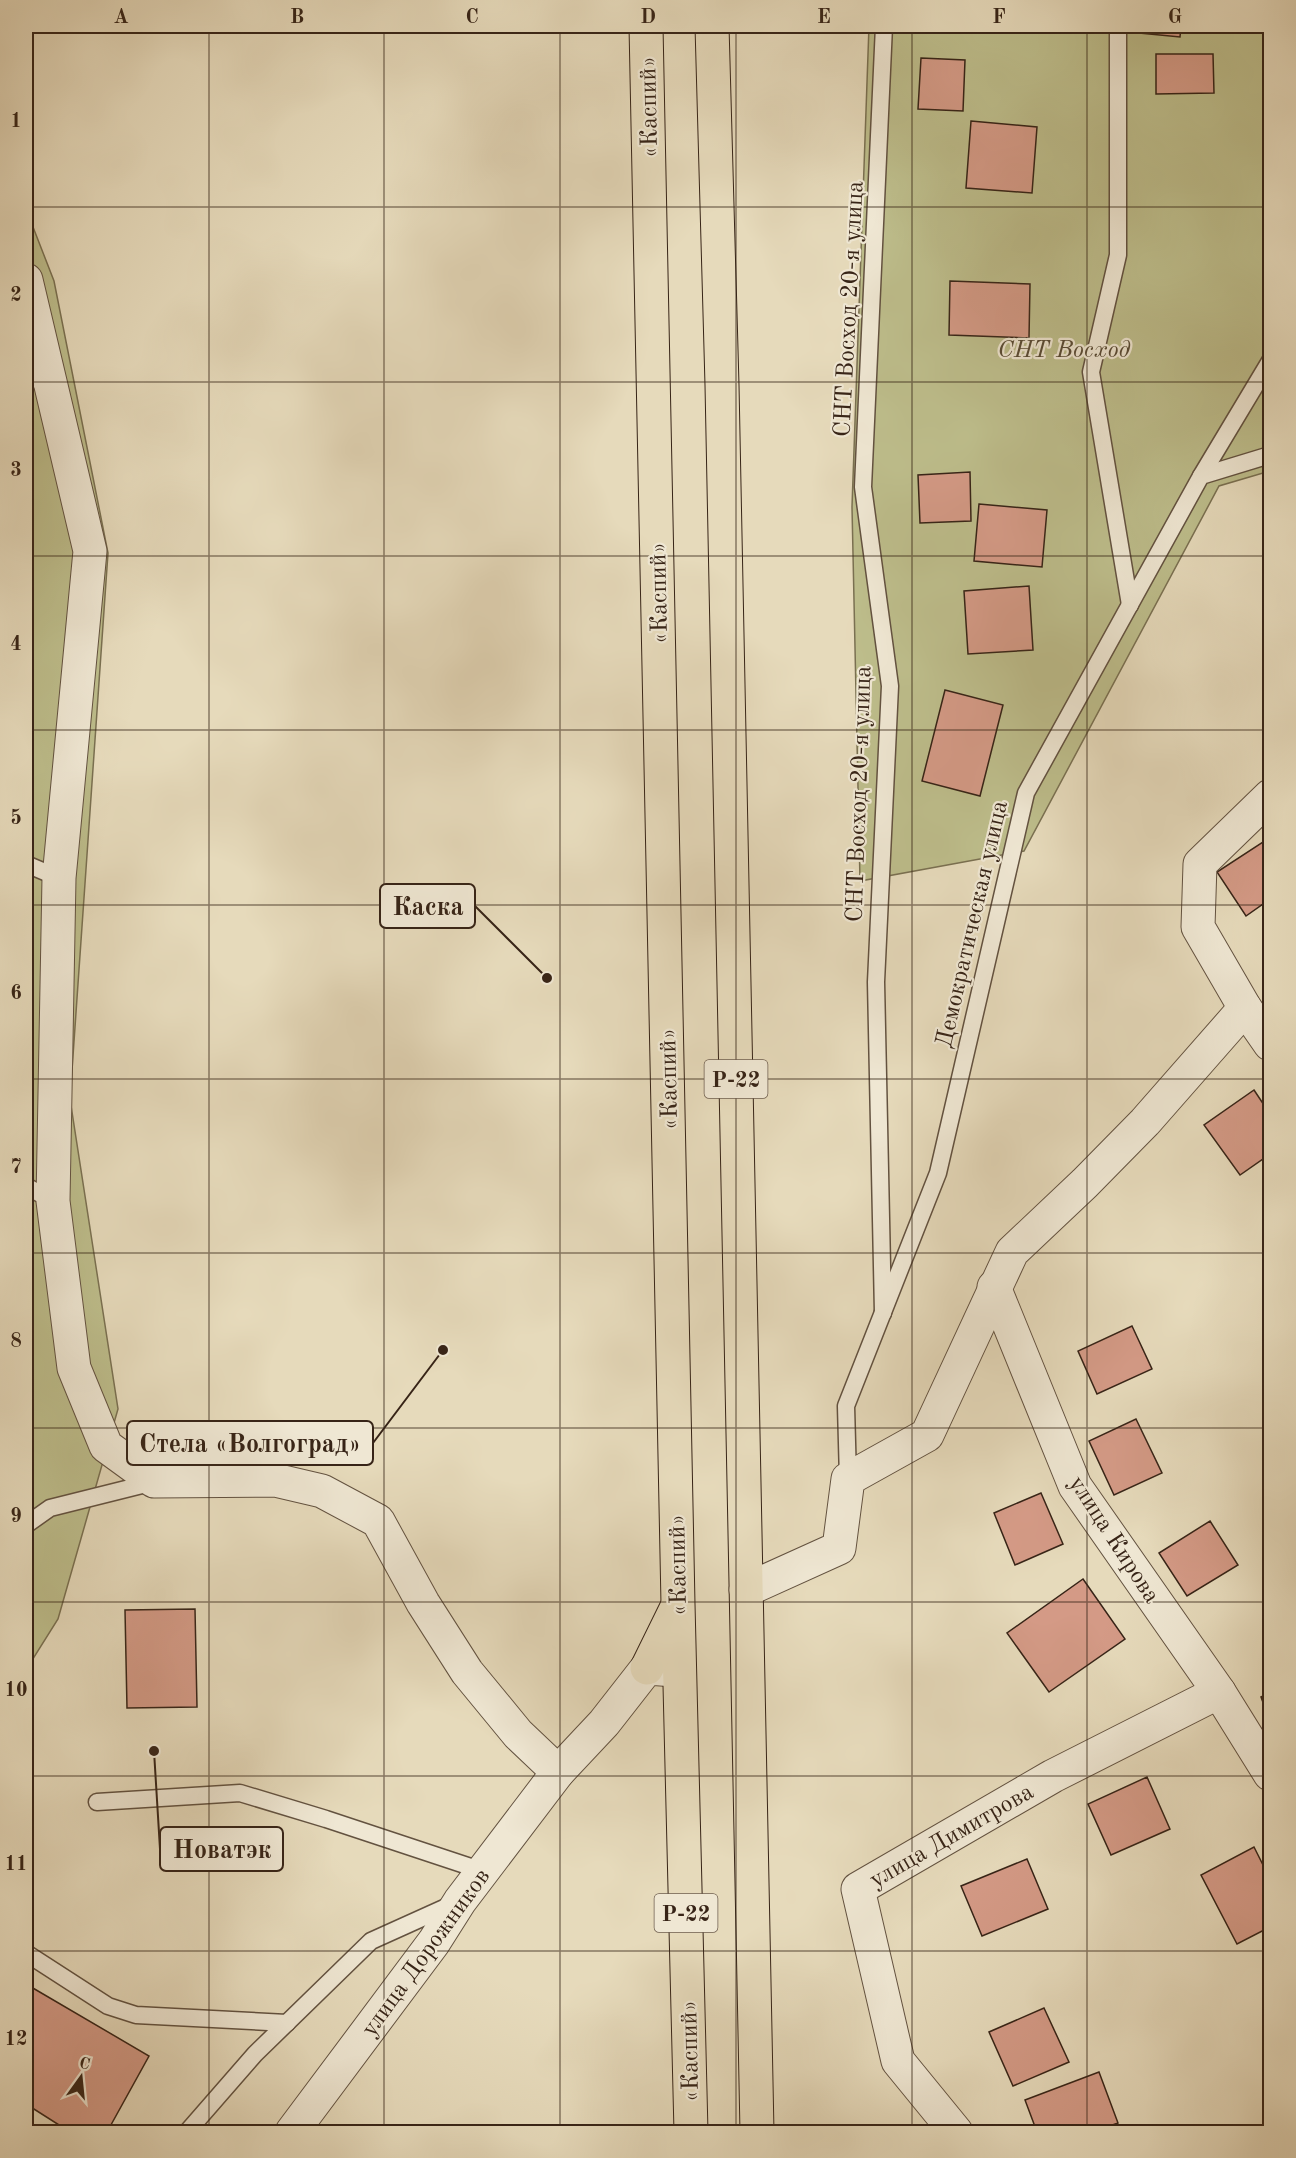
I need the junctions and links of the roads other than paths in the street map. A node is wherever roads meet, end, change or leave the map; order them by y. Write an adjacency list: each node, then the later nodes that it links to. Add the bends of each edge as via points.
1 (646, 26): 23 (highway, «Каспий» / Р-22)
2 (712, 26): 22 (highway, Р-22)
3 (884, 26): 18 (lane, СНТ Восход 20-я улица, via 863,487 890,686 876,982)
4 (1118, 26): 10 (lane, via 1118,255 1091,372)
5 (26, 280): 7 (street)
6 (1270, 361): 9 (lane, Демократическая улица)
7 (36, 376): 13 (street, via 90,551)
8 (1270, 455): 9 (lane)
9 (1202, 476): 10 (lane, Демократическая улица)
10 (1130, 605): 18 (lane, Демократическая улица, via 1026,793 938,1173)
11 (1270, 796): 14 (street, via 1200,864 1198,927)
12 (26, 864): 13 (lane)
13 (59, 878): 16 (street)
14 (1245, 1008): 15 (street); 17 (street, via 1145,1122 1012,1252)
15 (1270, 1044)
16 (39, 1194): 20 (street, via 74,1368 106,1446)
17 (994, 1287): 19 (street, via 927,1435); 26 (street, улица Кирова, via 1075,1486)
18 (883, 1313): 19 (lane, Демократическая улица, via 846,1406)
19 (848, 1479): 22 (street, via 839,1548)
20 (154, 1481): 21 (lane, via 50,1508); 27 (street, via 275,1480 322,1491 378,1521 467,1672 518,1734)
21 (26, 1526)
22 (746, 1590): 37 (highway, Р-22)
23 (678, 1605): 24 (highway); 25 (highway, «Каспий» / Р-22)
24 (647, 1668): 25 (street); 27 (street, улица Дорожников, via 604,1723)
25 (680, 1670): 36 (highway, «Каспий» / Р-22)
26 (1219, 1692): 28 (street, улица Кирова); 38 (street, улица Димитрова, via 1053,1776 858,1889 898,2061)
27 (558, 1772): 30 (street, улица Дорожников)
28 (1270, 1774)
29 (97, 1802): 30 (lane, via 240,1793)
30 (483, 1871): 31 (street, улица Дорожников)
31 (460, 1901): 33 (lane, via 371,1941); 35 (street, улица Дорожников)
32 (26, 1953): 33 (lane, via 108,2006 136,2015)
33 (287, 2023): 34 (lane)
34 (187, 2133)
35 (292, 2133)
36 (691, 2133)
37 (757, 2133)
38 (956, 2133)

